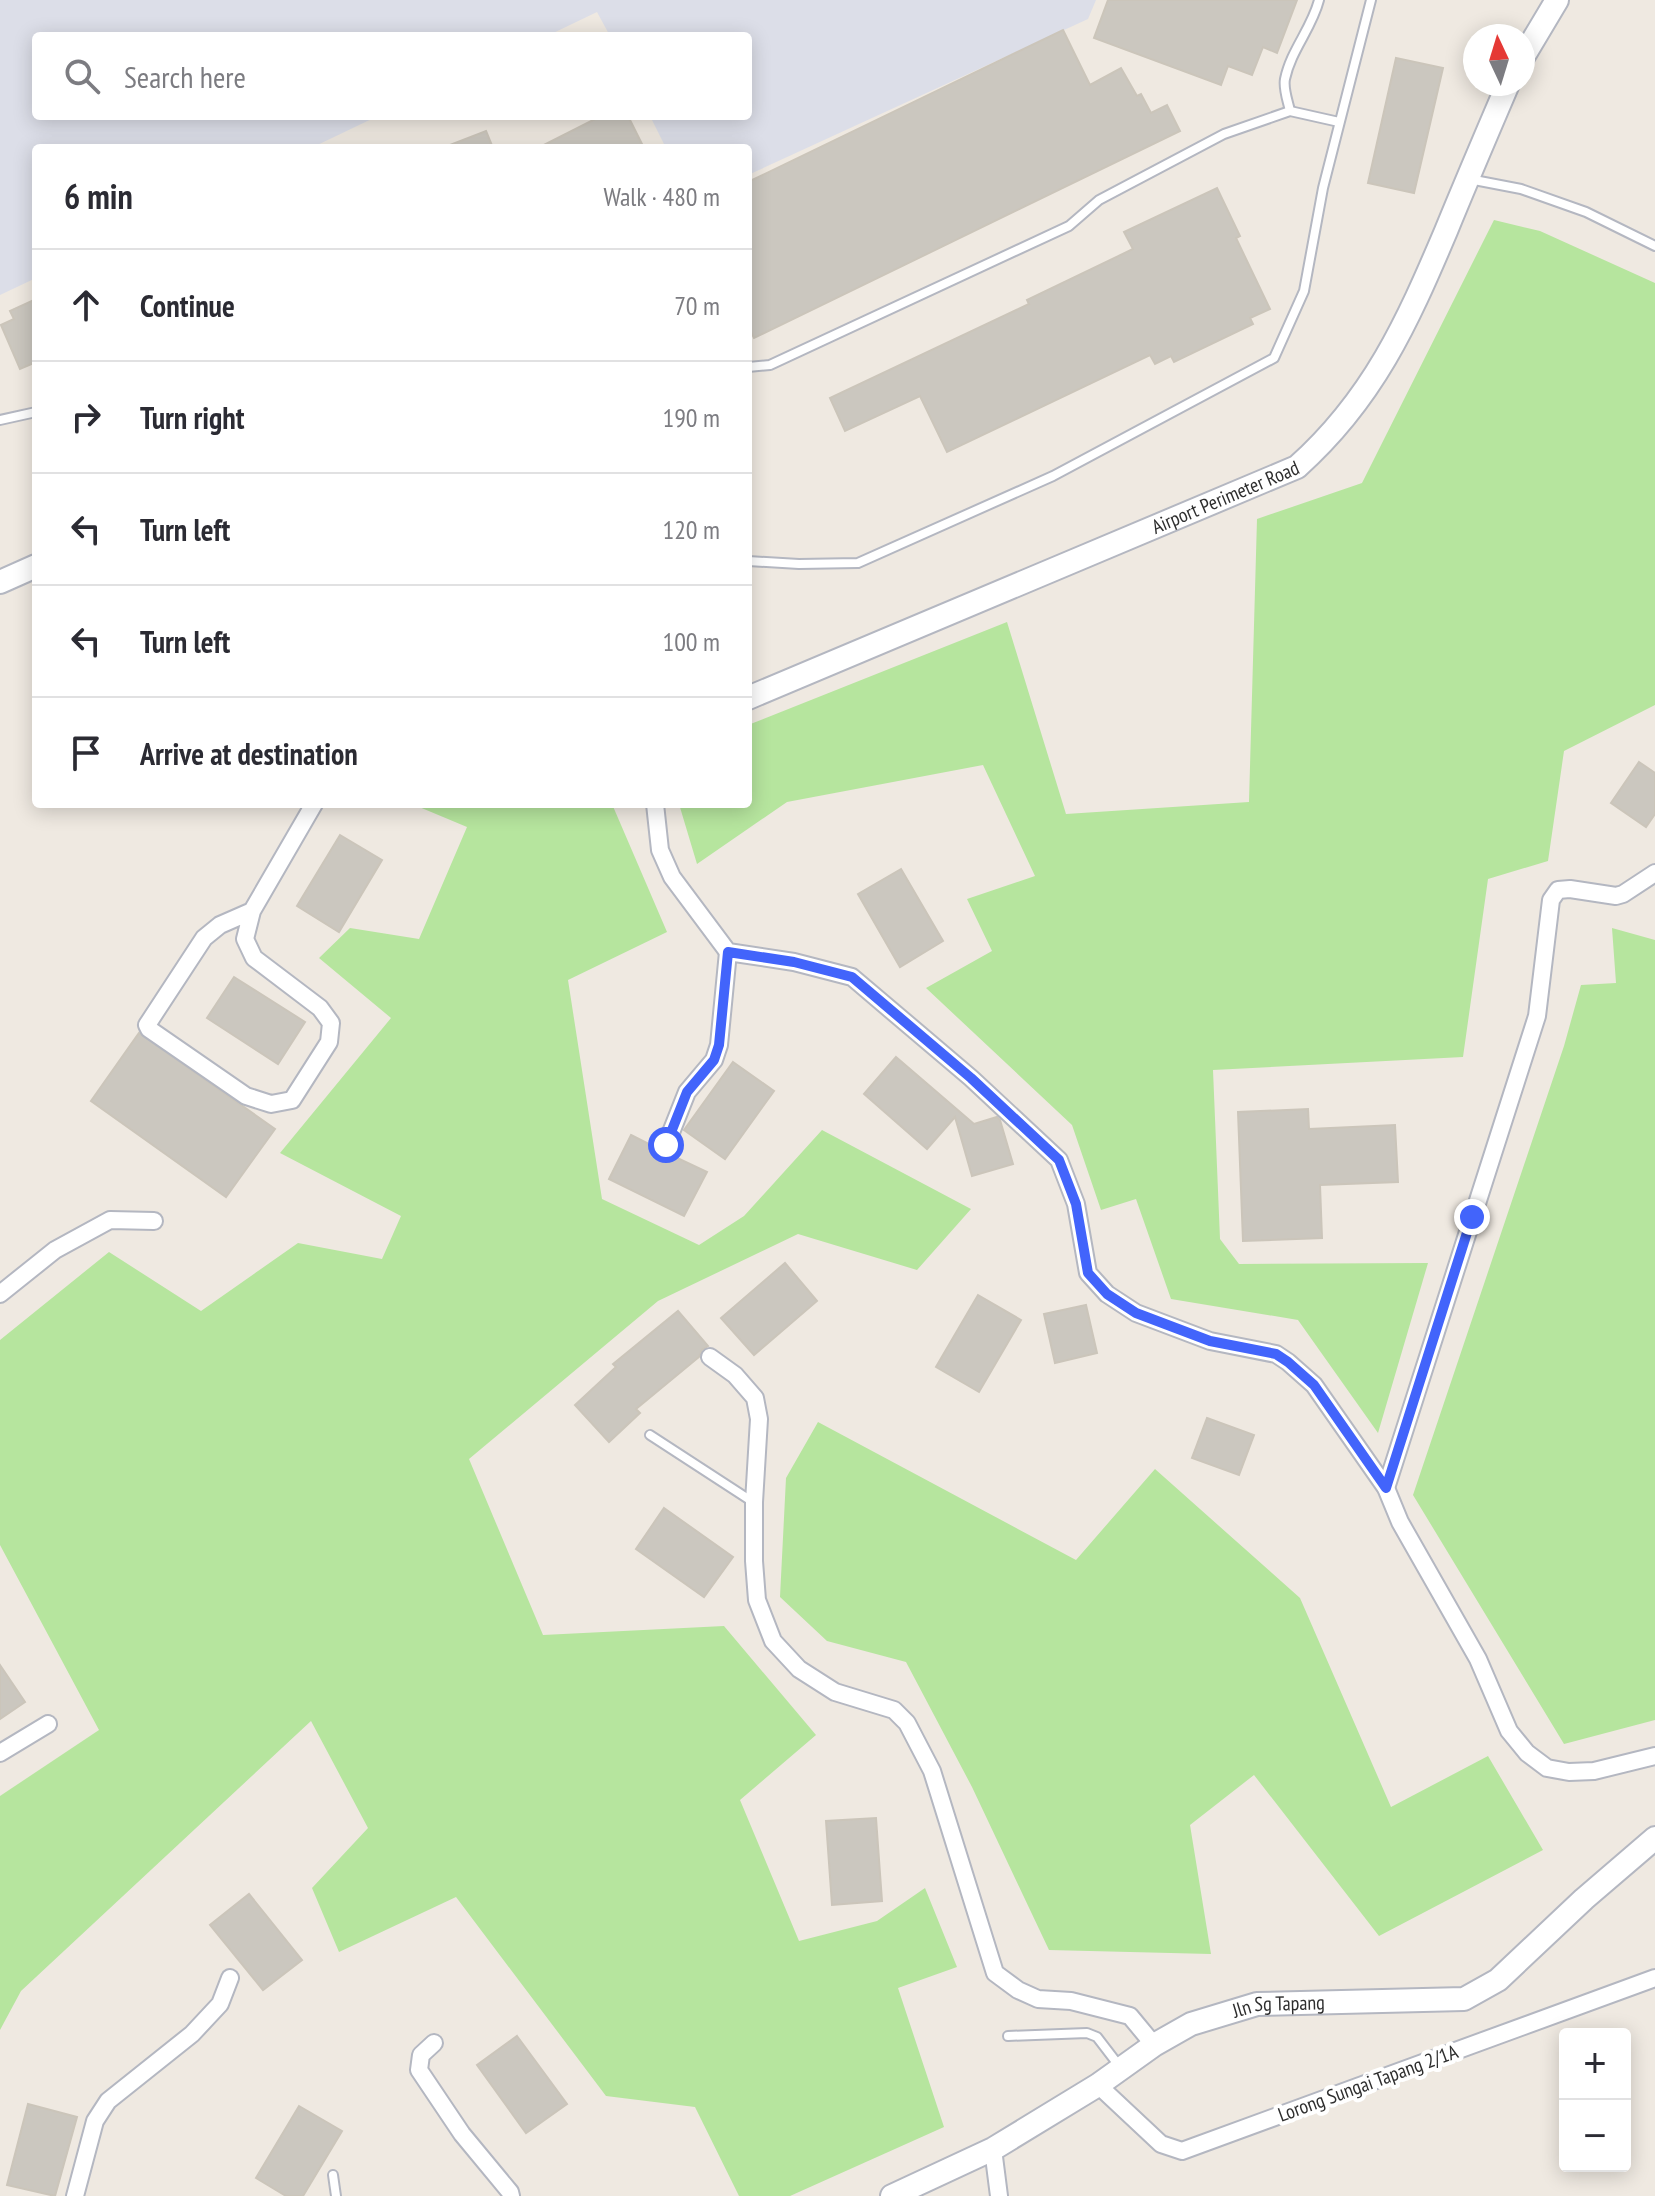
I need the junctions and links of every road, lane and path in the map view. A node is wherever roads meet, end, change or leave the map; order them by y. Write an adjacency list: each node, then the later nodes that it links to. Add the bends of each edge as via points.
1 (1319, 0): 6 (lane, via 1284,82)
2 (1371, 0): 7 (lane)
3 (1557, 0): 4 (street)
4 (1535, 37)
5 (1503, 96): 8 (street, Airport Perimeter Road)
6 (1290, 111): 7 (lane); 10 (lane, via 1224,134 1099,200 1069,226 770,365)
7 (1339, 122): 13 (lane, via 1304,291 1274,358 1053,476 858,563)
8 (1468, 179): 9 (lane, via 1547,198); 16 (street, Airport Perimeter Road, via 1397,341 1341,423 1297,467)
9 (1655, 246)
10 (752, 367)
11 (32, 413): 12 (lane)
12 (0, 420)
13 (752, 561)
14 (32, 568): 15 (street)
15 (0, 582)
16 (752, 696)
17 (312, 808): 20 (street)
18 (655, 808): 21 (street, via 660,850 672,877)
19 (1655, 873): 27 (street, via 1616,896 1570,889 1558,890 1551,900 1537,1016)
20 (252, 911): 20 (street, via 204,938 147,1025 246,1096 271,1104 292,1100 329,1042 331,1023 320,1008 254,958 245,939)
21 (728, 952): 22 (street, via 719,1045 714,1060 687,1092); 27 (street, via 852,977 1059,1160 1076,1204 1088,1273 1107,1294 1151,1319 1210,1341 1276,1354 1288,1362 1314,1385)
22 (666, 1145)
23 (154, 1221): 24 (street, via 110,1220 55,1250)
24 (0, 1294)
25 (710, 1357): 28 (street, via 755,1398 759,1419)
26 (650, 1435): 28 (lane)
27 (1386, 1488): 31 (street, via 1478,1659 1509,1731 1527,1753 1547,1768 1569,1772)
28 (754, 1502): 37 (street, via 757,1600 773,1641 799,1669 835,1692 894,1710 907,1723 932,1771 995,1973 1038,1999 1071,2001 1130,2016)
29 (48, 1724): 30 (street)
30 (0, 1753)
31 (1655, 1756)
32 (1655, 1838): 37 (street, Jln Sg Tapang, via 1498,1980 1464,1999 1257,2004 1191,2024)
33 (230, 1978): 42 (street, via 220,2004 192,2034 108,2101 95,2121)
34 (1655, 1978): 39 (street, Lorong Sungai Tapang 2/1A, via 1182,2151 1161,2144)
35 (1008, 2036): 38 (lane, via 1087,2033 1097,2037)
36 (434, 2043): 44 (street, via 421,2055 419,2070)
37 (1154, 2045): 38 (street, Jln Sg Tapang)
38 (1121, 2068): 39 (street, Jln Sg Tapang)
39 (1098, 2085): 40 (street, Jln Sg Tapang)
40 (993, 2149): 45 (street, Jln Sg Tapang); 46 (street)
41 (333, 2175): 43 (lane)
42 (75, 2196)
43 (336, 2196)
44 (511, 2196)
45 (892, 2196)
46 (999, 2196)

